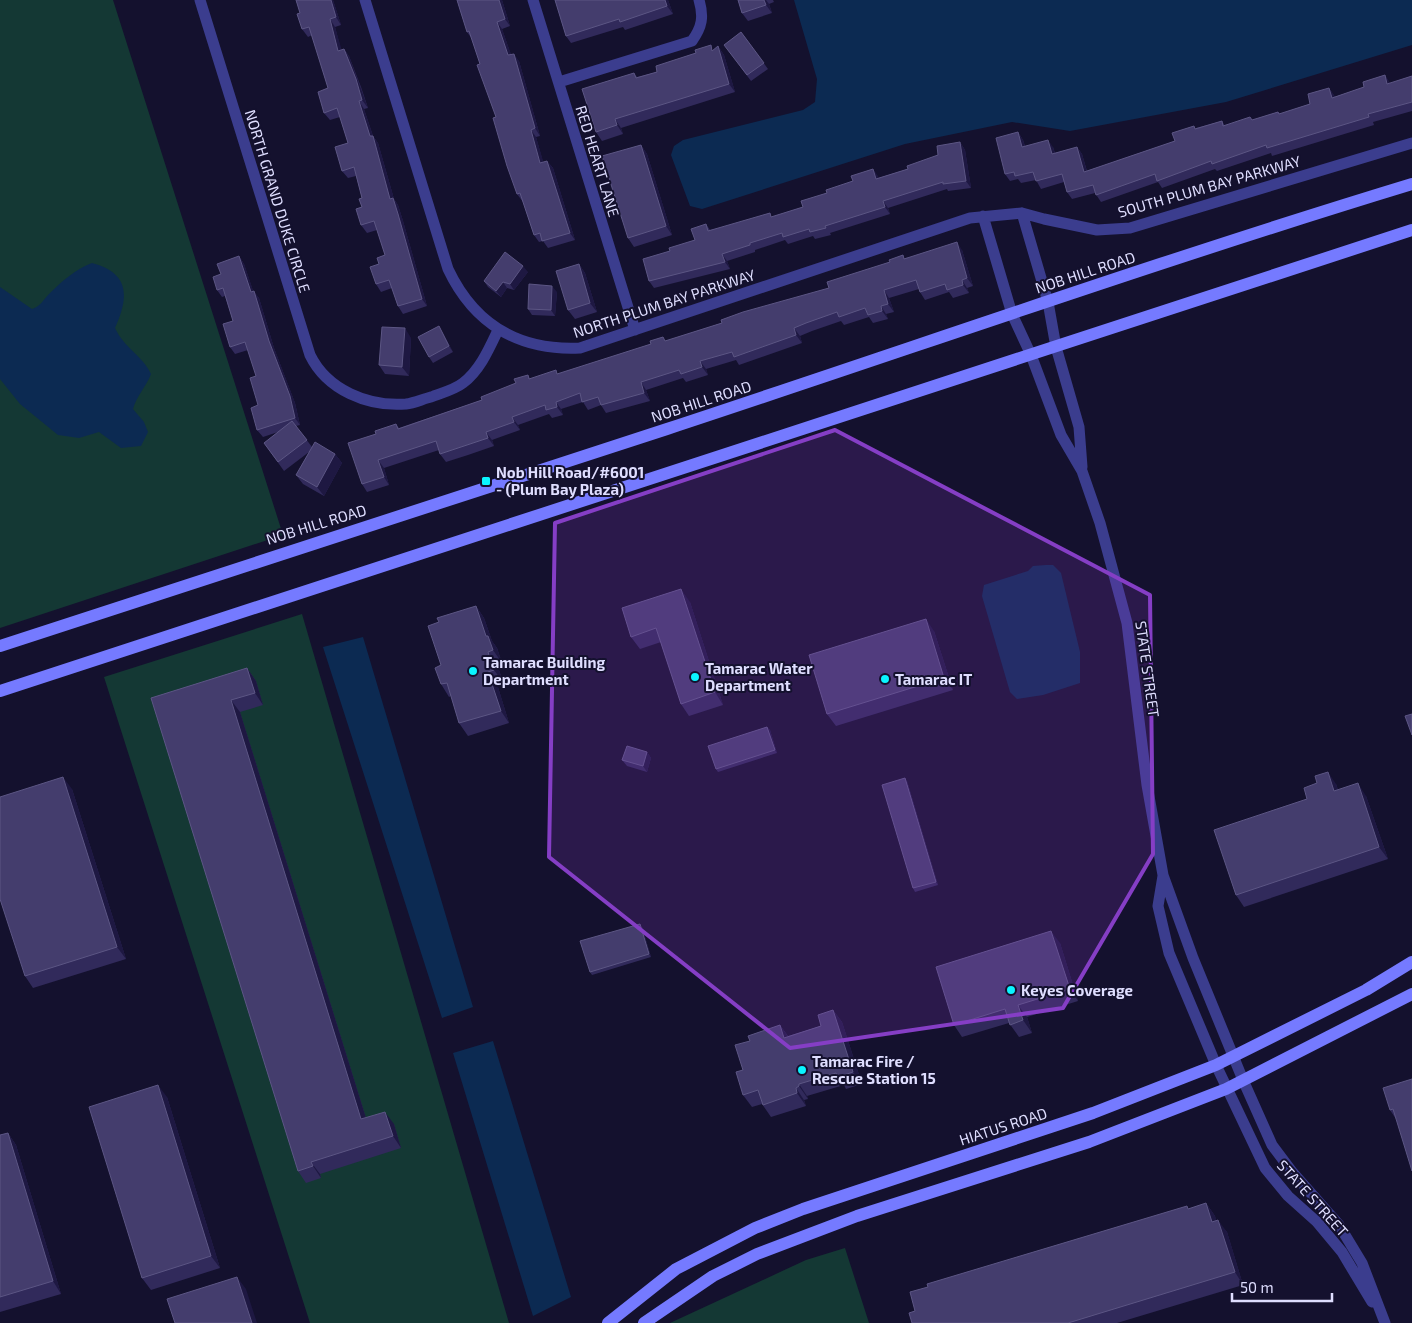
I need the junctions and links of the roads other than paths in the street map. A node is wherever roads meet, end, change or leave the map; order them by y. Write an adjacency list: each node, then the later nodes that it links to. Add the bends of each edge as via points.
1 (200, 0): 13 (street, NORTH GRAND DUKE CIRCLE, via 316,367 351,395 371,402 407,404 461,385 483,360)
2 (365, 0): 13 (street, NORTH PLUM BAY PARKWAY, via 448,269 464,298)
3 (533, 0): 5 (street, RED HEART LANE)
4 (699, 0): 5 (street, via 701,27 692,41)
5 (559, 82): 14 (street, RED HEART LANE)
6 (1412, 142): 8 (street, SOUTH PLUM BAY PARKWAY, via 1130,228 1097,230)
7 (1412, 184): 11 (main road, NOB HILL ROAD)
8 (1022, 212): 9 (street, SOUTH PLUM BAY PARKWAY); 11 (street, STATE STREET)
9 (983, 216): 12 (street, STATE STREET); 14 (street, NORTH PLUM BAY PARKWAY)
10 (1412, 230): 15 (main road)
11 (1048, 302): 12 (main road, NOB HILL ROAD); 15 (street, STATE STREET)
12 (1012, 314): 16 (street, STATE STREET); 18 (main road, NOB HILL ROAD)
13 (498, 330): 14 (street, NORTH PLUM BAY PARKWAY, via 539,346 561,349 580,348)
14 (634, 330)
15 (1056, 347): 16 (main road); 17 (street, STATE STREET, via 1079,427)
16 (1032, 355): 17 (street, STATE STREET, via 1062,435); 19 (main road)
17 (1082, 471): 20 (street, STATE STREET, via 1127,622 1147,786)
18 (0, 646)
19 (0, 691)
20 (1163, 874): 23 (street, STATE STREET, via 1193,958); 24 (street, STATE STREET, via 1158,906 1169,953)
21 (1412, 962): 23 (main road, HIATUS ROAD, via 1366,990)
22 (1412, 994): 25 (main road)
23 (1234, 1056): 24 (main road, HIATUS ROAD); 25 (street, STATE STREET)
24 (1216, 1065): 26 (street, STATE STREET); 27 (main road, HIATUS ROAD, via 1093,1113 755,1228 676,1269)
25 (1243, 1080): 26 (main road); 29 (street, STATE STREET, via 1272,1145 1339,1224 1362,1263)
26 (1226, 1088): 28 (main road, via 1089,1142 857,1216 757,1254 713,1276); 29 (street, STATE STREET, via 1265,1168 1288,1196 1318,1222 1342,1252)
27 (608, 1323)
28 (644, 1323)
29 (1385, 1323)

